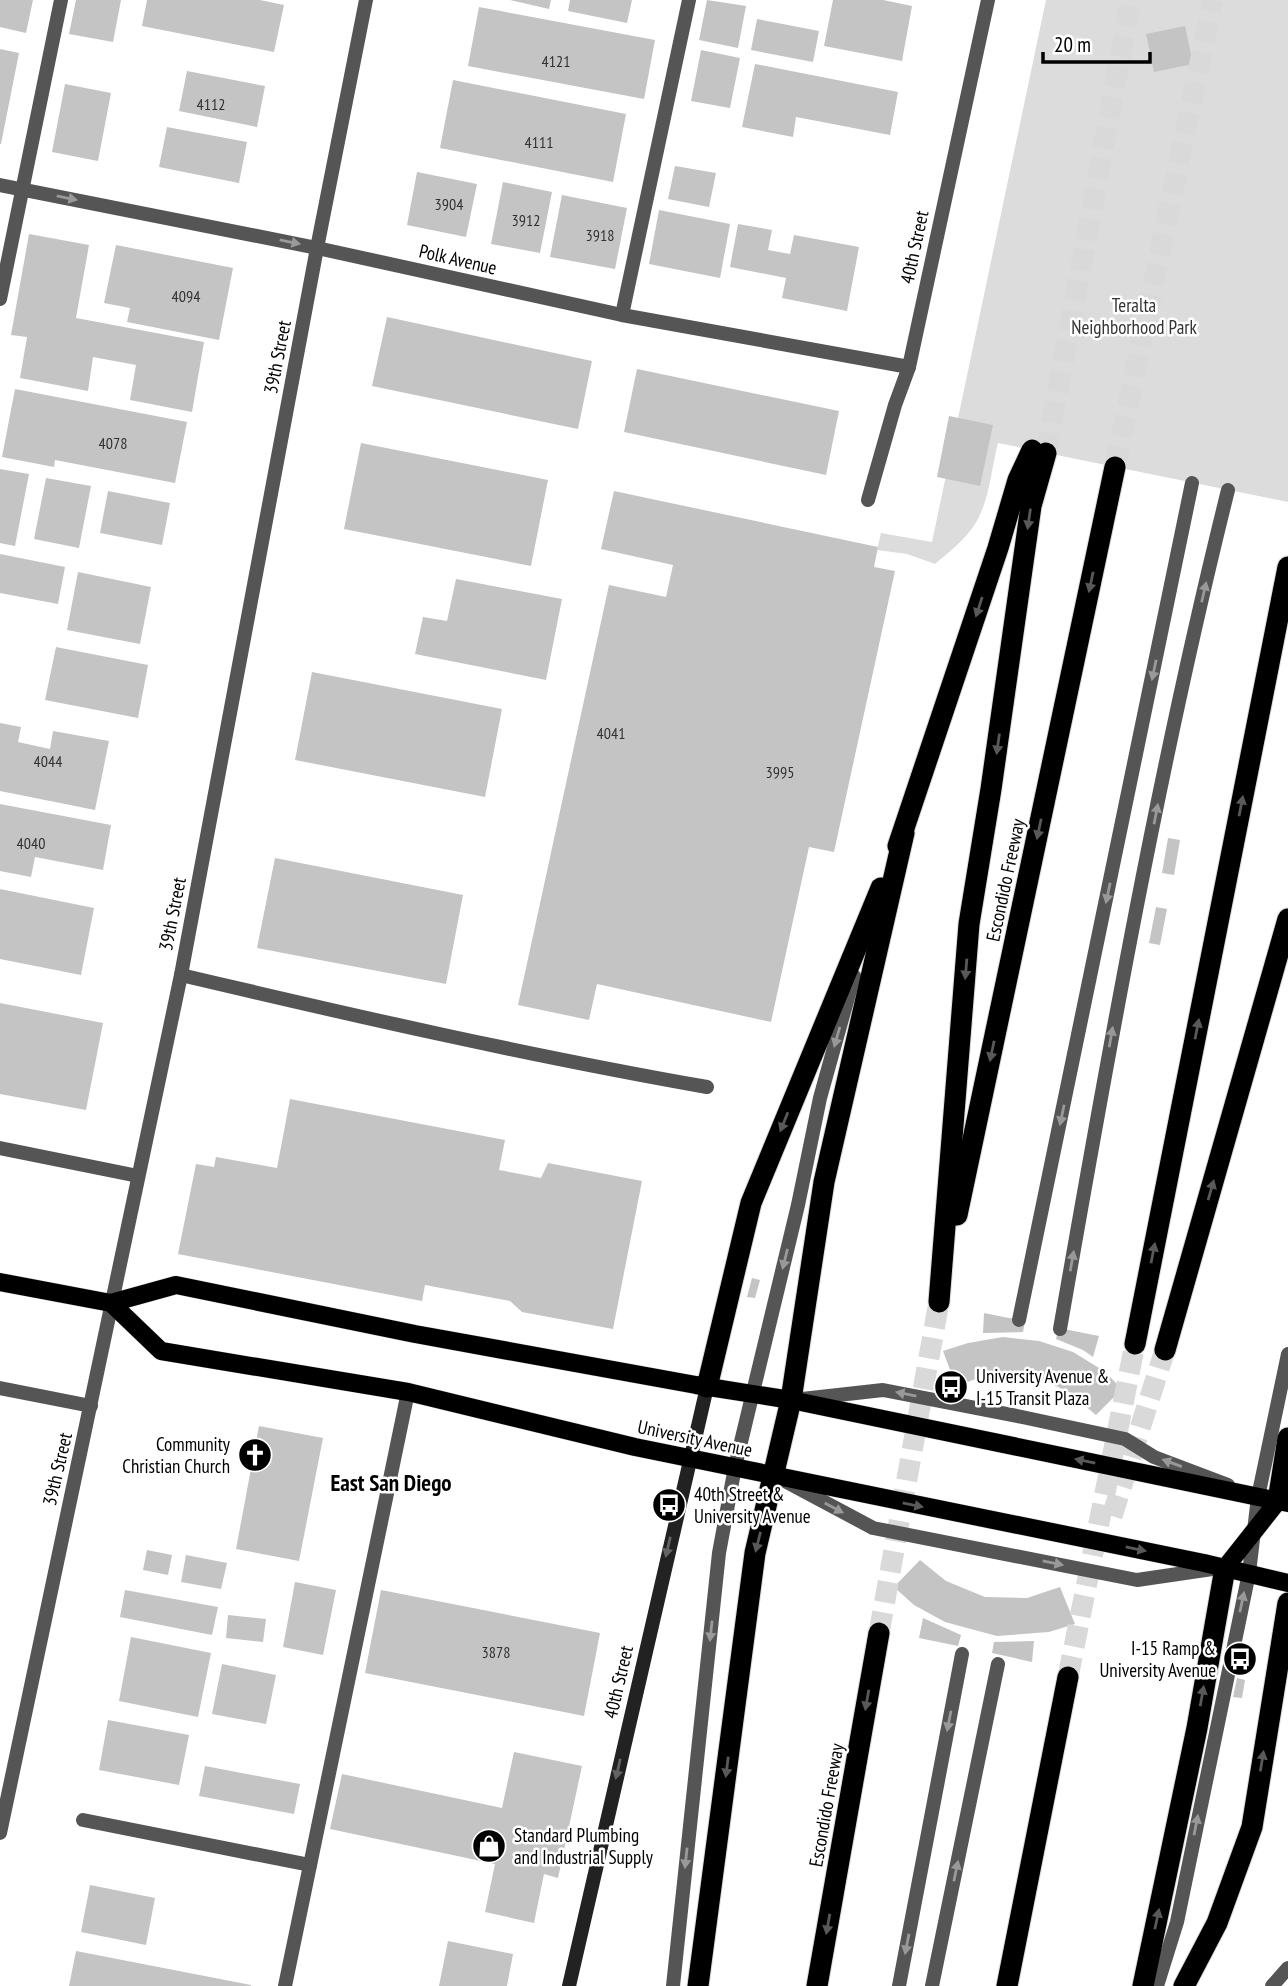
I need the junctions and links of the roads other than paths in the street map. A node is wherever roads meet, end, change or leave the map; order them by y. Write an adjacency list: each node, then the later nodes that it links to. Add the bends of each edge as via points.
1 (61, 0): 6 (street)
2 (366, 0): 7 (street, 39th Street)
3 (689, 0): 9 (street)
4 (988, 0): 10 (street, 40th Street)
5 (0, 185): 6 (street, Polk Avenue)
6 (23, 190): 7 (street, Polk Avenue, one-way to 7); 8 (street)
7 (317, 247): 9 (street, Polk Avenue); 18 (street, 39th Street)
8 (0, 299)
9 (622, 315): 10 (street, Polk Avenue)
10 (909, 367): 14 (street, 40th Street)
11 (1115, 467): 16 (highway, Escondido Freeway, one-way to 16, via 939,1302 969,924 1039,451 1018,480)
12 (1192, 483): 24 (street, one-way to 24)
13 (1228, 490): 25 (street, one-way to 13, via 1116,1010 1184,677)
14 (868, 500)
15 (1288, 567): 26 (highway, one-way to 15)
16 (904, 833): 29 (highway, one-way to 29, via 751,1203); 32 (street, one-way to 32, via 856,969 820,1098); 33 (highway, via 824,1182)
17 (1288, 919): 27 (highway, one-way to 17)
18 (181, 975): 19 (street, via 417,1031); 21 (street, 39th Street)
19 (707, 1087)
20 (0, 1148): 21 (street)
21 (138, 1177): 23 (street, 39th Street)
22 (0, 1282): 23 (main road)
23 (111, 1303): 29 (main road, via 176,1285); 31 (main road, University Avenue, via 161,1351); 34 (street, 39th Street)
24 (1019, 1320)
25 (1060, 1329)
26 (1135, 1344)
27 (1165, 1350)
28 (1288, 1354): 39 (street)
29 (707, 1387): 32 (main road); 36 (street, 40th Street)
30 (0, 1388): 34 (street)
31 (408, 1392): 36 (main road, University Avenue); 51 (street)
32 (752, 1394): 33 (main road); 37 (street)
33 (791, 1400): 38 (highway); 39 (main road, one-way to 33); 39 (street, one-way to 33, via 1154,1457 1125,1439 1022,1417 883,1390)
34 (91, 1406): 50 (street, 39th Street)
35 (1288, 1438): 39 (highway)
36 (689, 1457): 37 (main road, University Avenue); 54 (street, 40th Street, one-way to 54)
37 (735, 1467): 38 (main road, University Avenue); 55 (street, one-way to 55, via 719,1553)
38 (774, 1475): 41 (main road, University Avenue, one-way to 41); 41 (street, one-way to 41, via 873,1528 1137,1580); 56 (highway, one-way to 56, via 755,1553)
39 (1275, 1501): 40 (main road)
40 (1254, 1532): 41 (main road); 42 (street)
41 (1225, 1568): 42 (main road, University Avenue); 61 (highway, one-way to 41)
42 (1249, 1573): 43 (main road, University Avenue); 62 (street, one-way to 42, via 1177,1923)
43 (1288, 1583)
44 (1288, 1603): 63 (highway, one-way to 44, via 1217,1923 1252,1827)
45 (879, 1633): 57 (highway, Escondido Freeway, one-way to 57)
46 (962, 1654): 58 (street, one-way to 58)
47 (998, 1664): 59 (street, one-way to 47)
48 (1068, 1677): 60 (highway)
49 (83, 1820): 51 (street)
50 (0, 1833)
51 (310, 1865): 53 (street)
52 (1288, 1968): 64 (street)
53 (285, 1986)
54 (569, 1986)
55 (673, 1986)
56 (698, 1986)
57 (817, 1986)
58 (899, 1986)
59 (932, 1986)
60 (1007, 1986)
61 (1143, 1986)
62 (1157, 1986)
63 (1184, 1986)
64 (1272, 1986)

